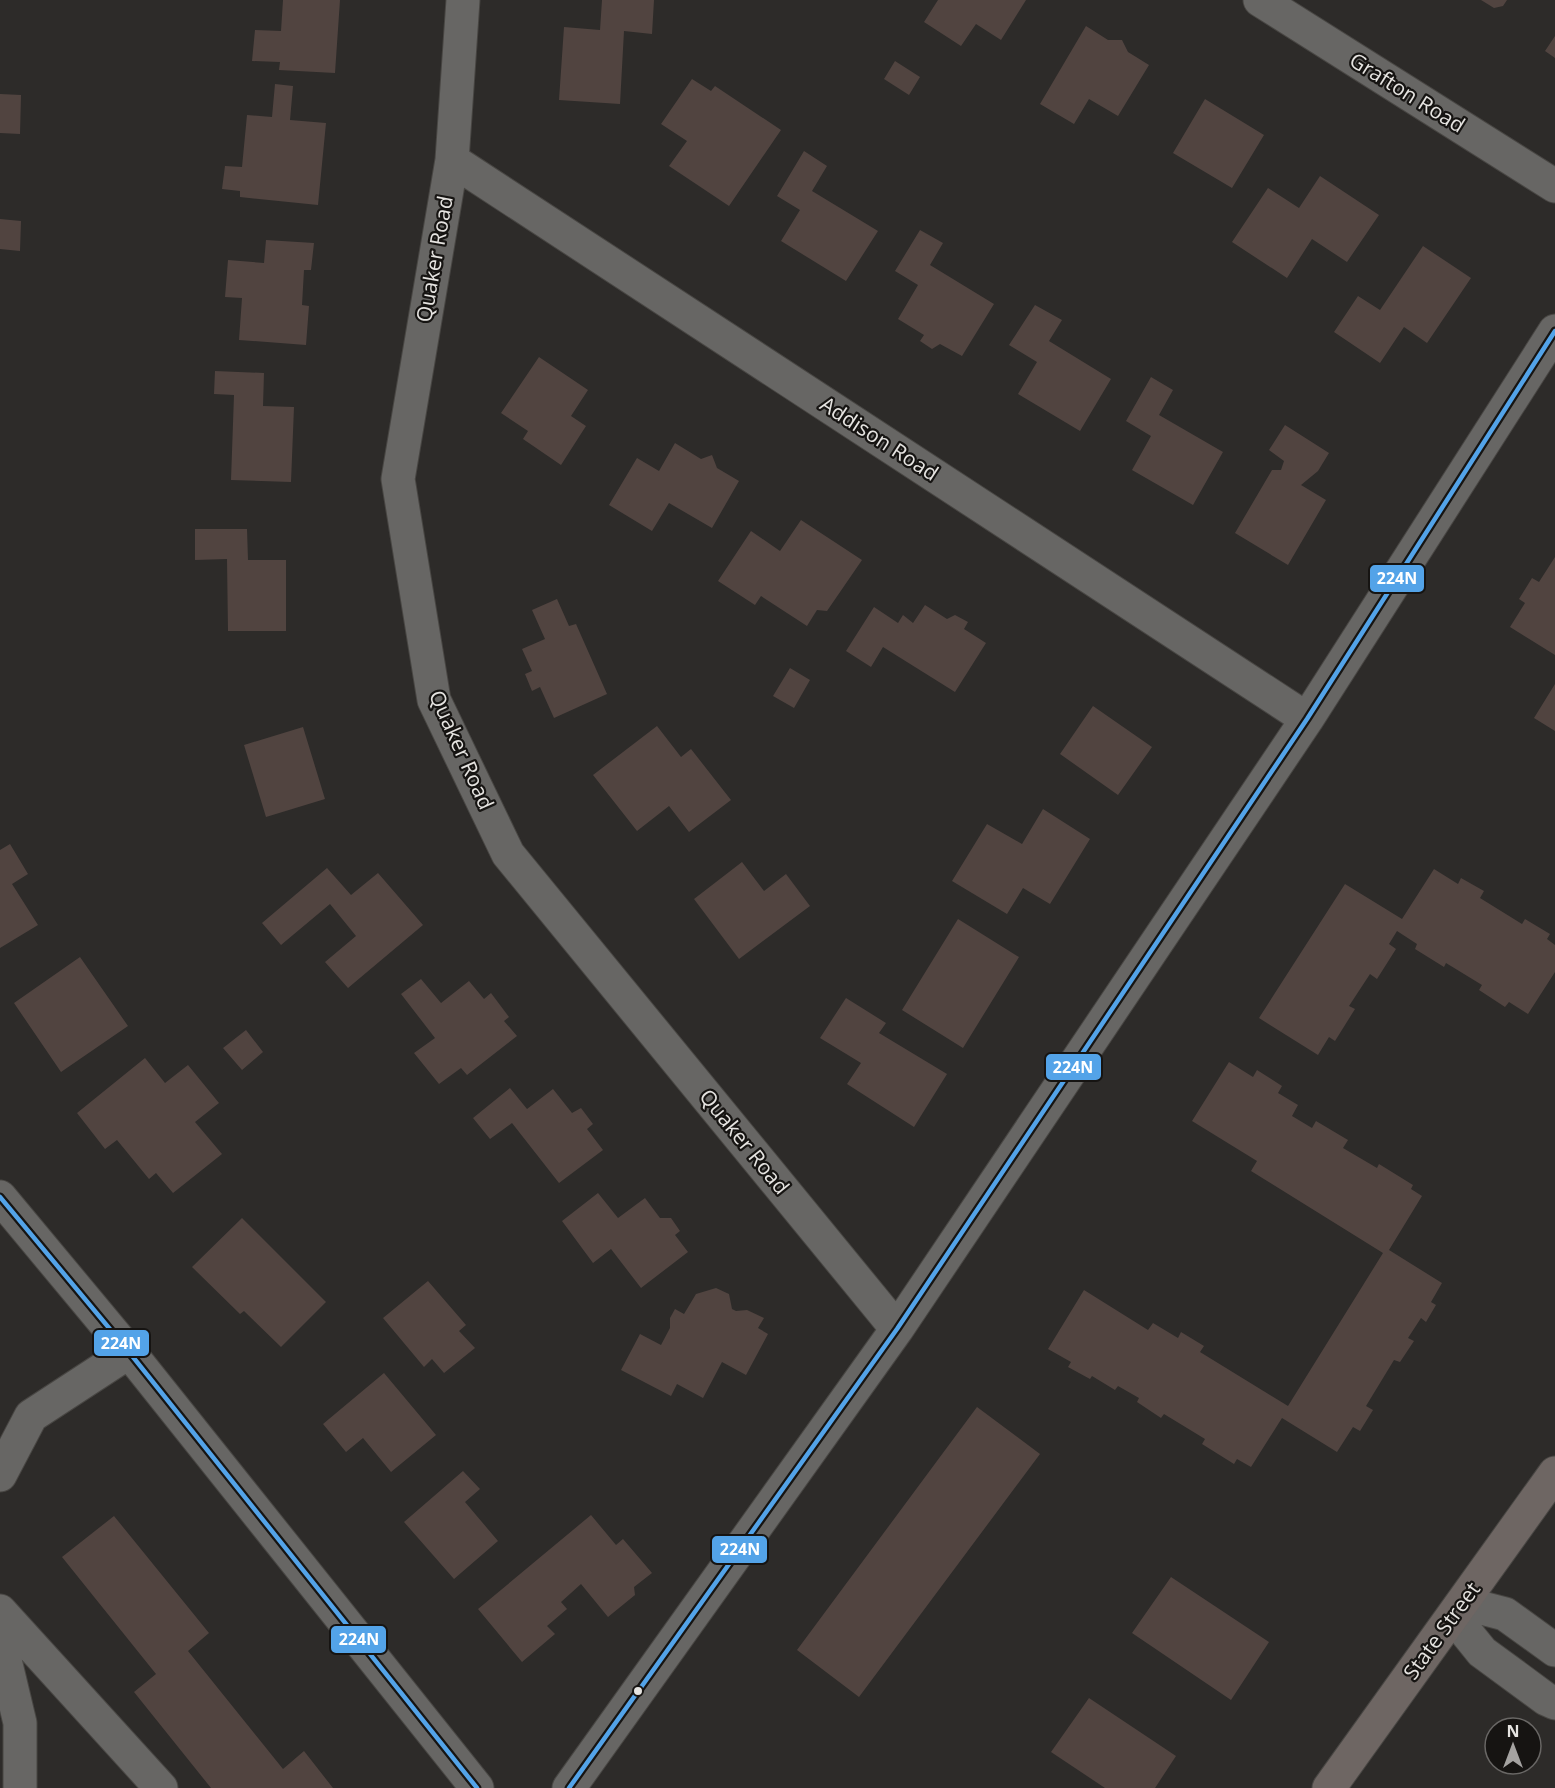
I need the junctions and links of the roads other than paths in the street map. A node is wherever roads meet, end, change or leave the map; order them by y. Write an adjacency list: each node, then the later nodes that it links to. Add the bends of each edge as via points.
1 (463, 0): 3 (street, Quaker Road)
2 (1260, 0): 4 (street, Grafton Road)
3 (452, 160): 6 (street, Addison Road); 8 (street, Quaker Road, via 398,479 434,700 508,854)
4 (1555, 186)
5 (1555, 331): 6 (street)
6 (1307, 719): 8 (street)
7 (0, 1197): 9 (street)
8 (897, 1329): 20 (street)
9 (129, 1353): 11 (street, via 31,1416); 19 (street)
10 (1555, 1473): 12 (main road, State Street)
11 (0, 1475)
12 (1458, 1609): 15 (street, via 1482,1608 1505,1614); 16 (street, via 1465,1631 1482,1652); 21 (main road, State Street)
13 (0, 1611): 18 (street)
14 (0, 1639): 17 (street, via 20,1723)
15 (1555, 1650)
16 (1555, 1703)
17 (20, 1788)
18 (160, 1788)
19 (477, 1788)
20 (569, 1788)
21 (1329, 1788)

